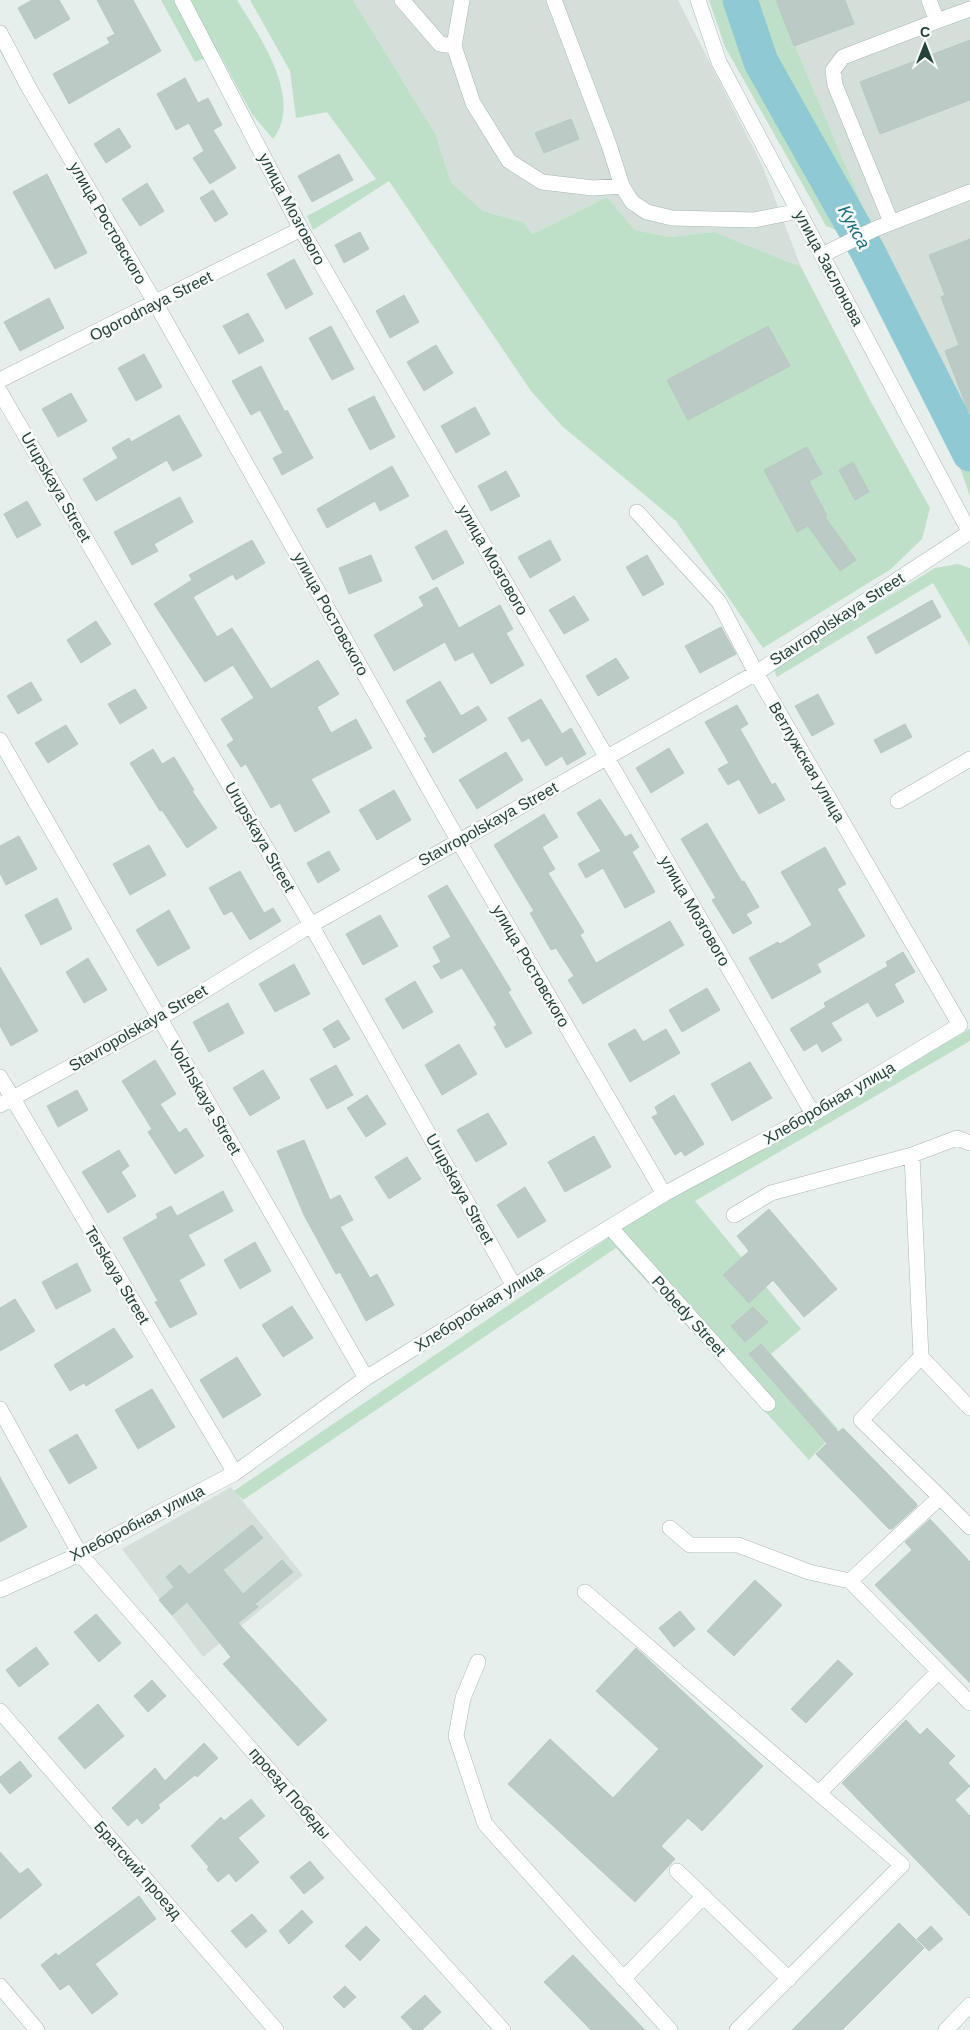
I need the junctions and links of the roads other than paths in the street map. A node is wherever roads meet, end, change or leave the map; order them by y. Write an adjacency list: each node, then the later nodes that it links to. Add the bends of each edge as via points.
1 (182, 0): 15 (street, улица Мозгового)
2 (402, 0): 10 (street, via 440,44)
3 (462, 0): 10 (street)
4 (554, 0): 11 (street)
5 (698, 0): 13 (street, улица Заслонова, via 720,62)
6 (929, 0): 8 (street)
7 (970, 8): 8 (street)
8 (937, 21): 14 (street, via 842,57 833,70 835,85)
9 (0, 33): 17 (street, улица Ростовского)
10 (454, 46): 11 (street, via 473,103 508,161 542,182 593,188)
11 (622, 186): 13 (street, via 632,202 647,212 672,218 754,220)
12 (970, 192): 14 (street)
13 (799, 211): 16 (street, улица Заслонова)
14 (891, 222): 16 (street)
15 (301, 229): 17 (street, Ogorodnaya Street); 24 (street, улица Мозгового)
16 (822, 255): 21 (street, улица Заслонова)
17 (156, 304): 18 (street, Ogorodnaya Street); 27 (street, улица Ростовского)
18 (0, 380)
19 (0, 392): 28 (street, Urupskaya Street)
20 (637, 512): 22 (street, Ветлужская улица, via 719,602)
21 (970, 532): 22 (street, Stavropolskaya Street)
22 (756, 674): 24 (street, Stavropolskaya Street); 30 (street, Ветлужская улица)
23 (0, 740): 29 (street, Volzhskaya Street)
24 (607, 757): 27 (street, Stavropolskaya Street); 33 (street, улица Мозгового)
25 (970, 759): 26 (street)
26 (898, 801)
27 (458, 840): 28 (street, Stavropolskaya Street); 36 (street, улица Ростовского)
28 (311, 925): 29 (street, Stavropolskaya Street); 39 (street, Urupskaya Street)
29 (160, 1018): 32 (street, Stavropolskaya Street); 41 (street, Volzhskaya Street)
30 (960, 1025): 33 (street, Хлеборобная улица)
31 (0, 1077): 32 (street, Terskaya Street)
32 (6, 1102): 45 (street, Terskaya Street)
33 (813, 1114): 36 (street, Хлеборобная улица)
34 (970, 1143): 35 (street, via 957,1138)
35 (912, 1155): 37 (street, via 771,1193); 40 (street)
36 (664, 1194): 38 (street, Хлеборобная улица)
37 (734, 1215)
38 (610, 1227): 39 (street, Хлеборобная улица); 42 (street, Pobedy Street)
39 (514, 1286): 41 (street, Хлеборобная улица)
40 (921, 1357): 43 (street); 46 (street, via 861,1420)
41 (366, 1378): 45 (street, Хлеборобная улица)
42 (768, 1404)
43 (970, 1408)
44 (0, 1409): 49 (street, проезд Победы)
45 (235, 1474): 49 (street, Хлеборобная улица)
46 (940, 1497): 47 (street); 50 (street)
47 (970, 1527)
48 (670, 1528): 50 (street, via 690,1544 738,1545 809,1572)
49 (80, 1554): 51 (street, Хлеборобная улица); 66 (street, проезд Победы)
50 (850, 1581): 54 (street)
51 (0, 1590)
52 (584, 1592): 57 (street)
53 (478, 1662): 61 (street, via 463,1698 456,1736 485,1824)
54 (939, 1671): 55 (street); 57 (street)
55 (970, 1703)
56 (0, 1711): 65 (street, Братский проезд)
57 (819, 1793): 60 (street, via 902,1865)
58 (677, 1871): 59 (street)
59 (704, 1896): 60 (street); 61 (street)
60 (789, 1979): 68 (street)
61 (623, 1980): 67 (street)
62 (0, 1986): 64 (street)
63 (970, 2005): 69 (street)
64 (37, 2030)
65 (276, 2030)
66 (502, 2030)
67 (670, 2030)
68 (738, 2030)
69 (946, 2030)

